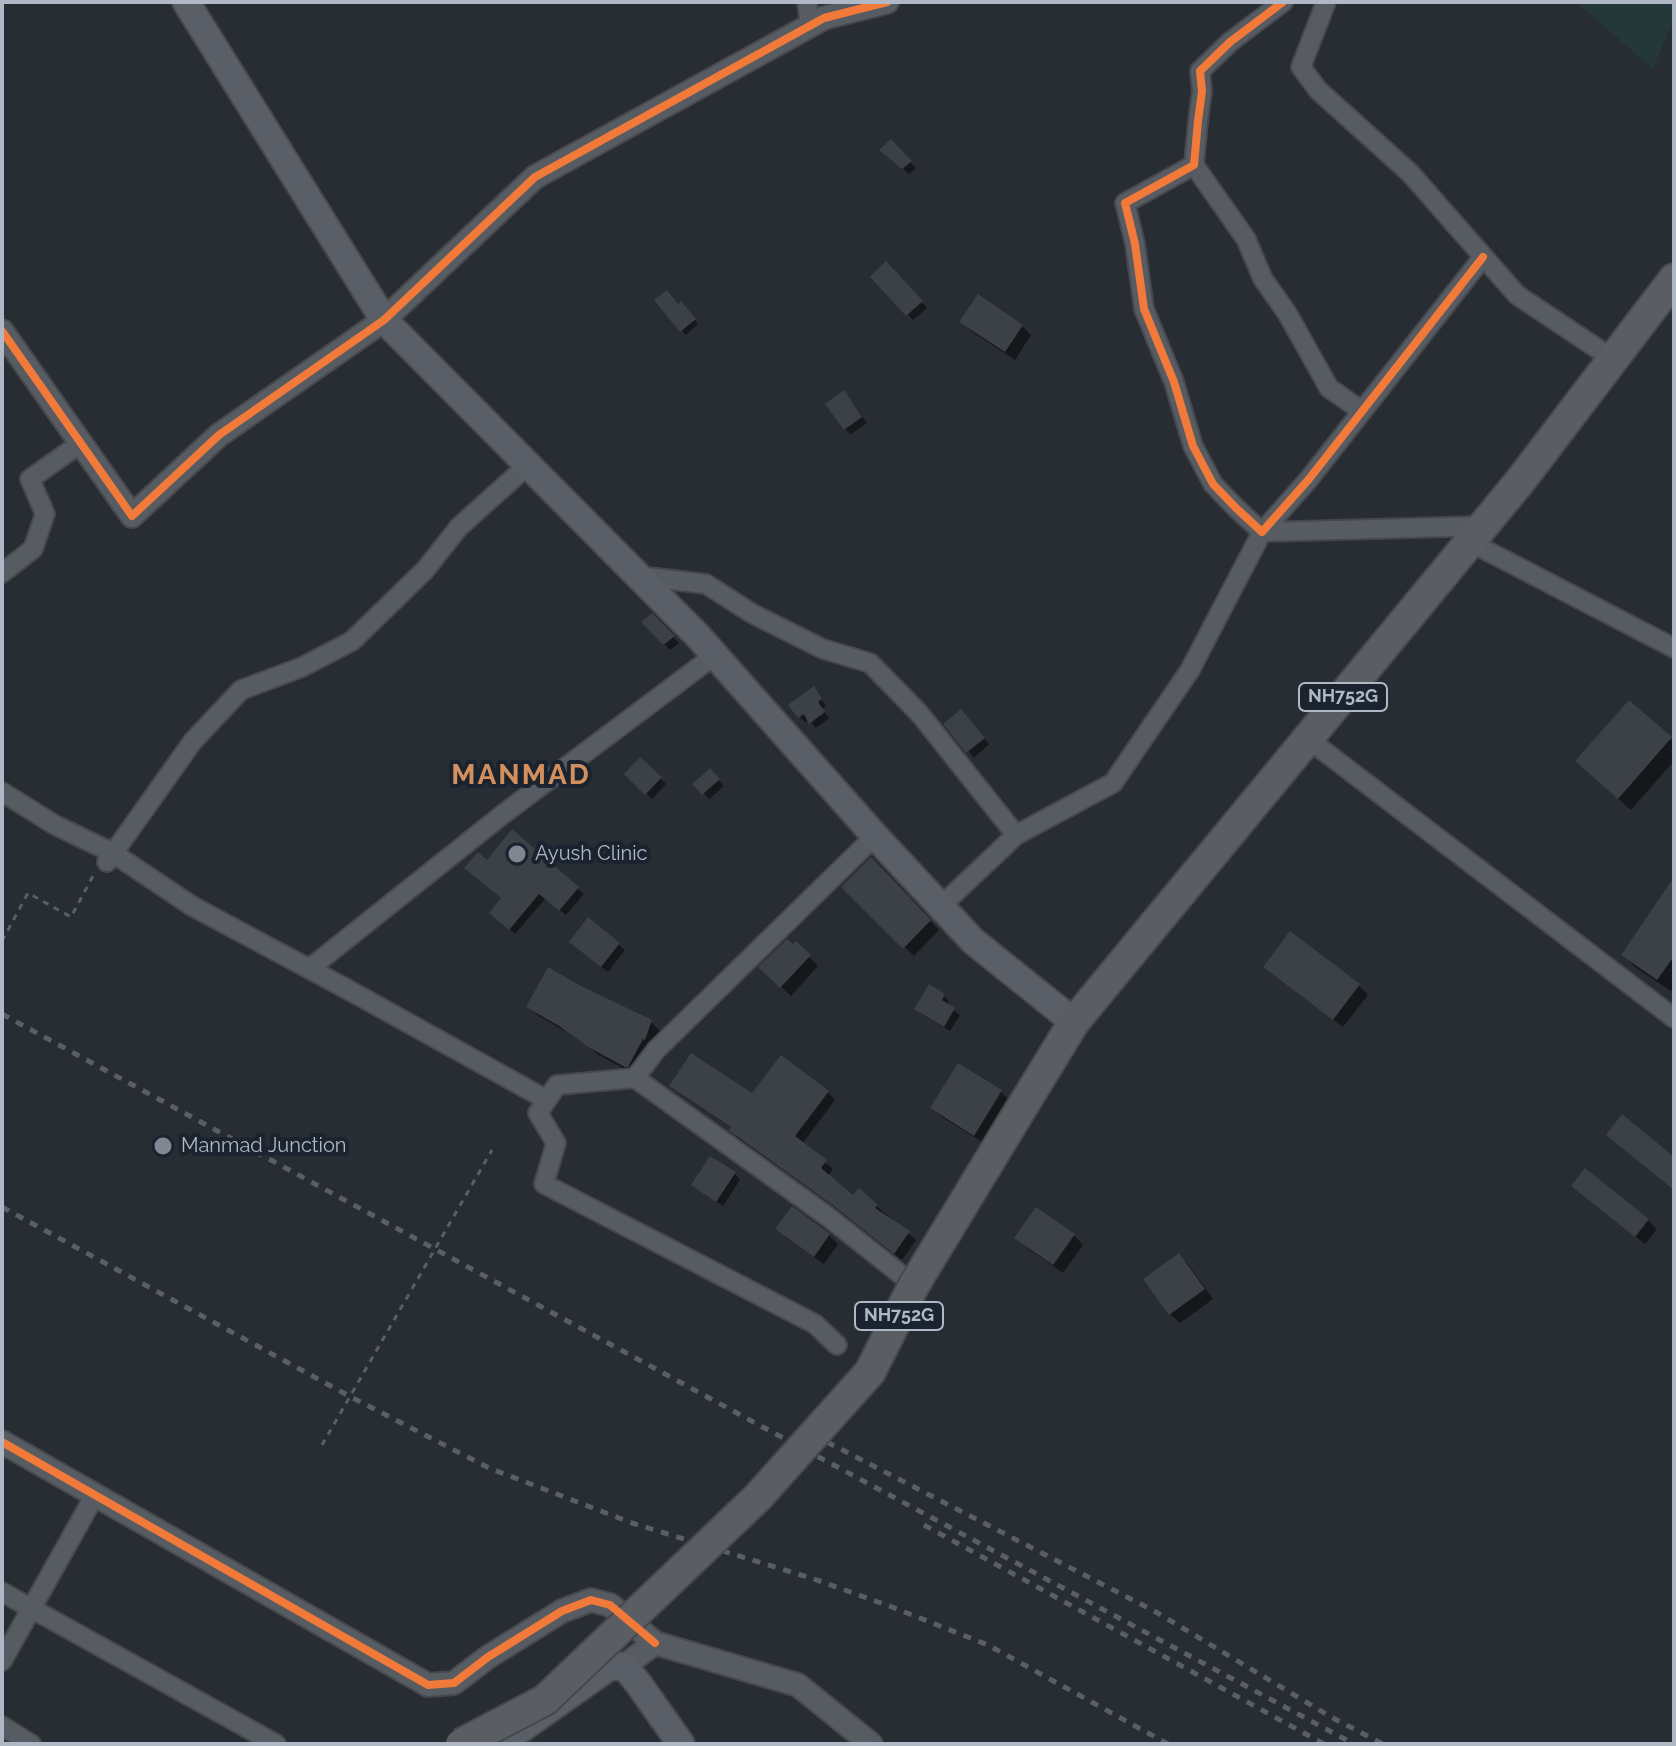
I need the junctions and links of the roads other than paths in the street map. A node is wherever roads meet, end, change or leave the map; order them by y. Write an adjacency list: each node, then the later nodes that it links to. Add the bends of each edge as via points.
1 (186, 2): 11 (main road)
2 (807, 2): 7 (street)
3 (887, 2): 6 (street)
4 (1283, 2): 8 (street, via 1200,71)
5 (1326, 2): 9 (street, via 1301,67 1318,90 1410,173)
6 (842, 8): 7 (street)
7 (810, 26): 11 (street, via 535,177)
8 (1194, 165): 14 (street, via 1246,239 1263,279 1329,388); 17 (street, via 1125,203 1144,309 1193,446 1213,484)
9 (1483, 257): 13 (street, via 1517,295); 14 (street)
10 (1674, 279): 13 (highway, NH752G)
11 (384, 320): 15 (street, via 219,435 132,516); 16 (main road)
12 (2, 331): 15 (street)
13 (1613, 359): 18 (highway, NH752G)
14 (1362, 411): 17 (street)
15 (81, 443): 19 (street, via 30,479 45,514 33,549)
16 (528, 465): 20 (main road); 27 (street, via 459,527 425,570 352,641 241,690 193,741)
17 (1262, 532): 18 (street); 25 (street, via 1190,670 1113,783)
18 (1477, 534): 21 (street); 23 (highway, NH752G)
19 (2, 573)
20 (639, 576): 22 (main road); 25 (street, via 706,584 823,649 870,663 919,713)
21 (1674, 648)
22 (715, 655): 26 (main road); 29 (street)
23 (1308, 739): 30 (street); 31 (highway, NH752G)
24 (2, 792): 27 (street)
25 (1016, 835): 28 (street)
26 (875, 836): 28 (main road); 32 (street, via 656,1050)
27 (105, 863): 29 (street)
28 (941, 906): 31 (main road, via 973,941)
29 (309, 969): 33 (street)
30 (1674, 1018)
31 (1074, 1022): 34 (highway, NH752G, bridge)
32 (635, 1078): 33 (street, via 557,1085); 34 (street)
33 (547, 1100): 35 (street, via 538,1113 556,1143 544,1184 815,1324)
34 (914, 1285): 46 (highway, NH752G, bridge, via 870,1372 758,1497 545,1700)
35 (837, 1345)
36 (2, 1442): 37 (street)
37 (95, 1495): 39 (street); 40 (street, via 428,1685 454,1683 562,1611 591,1600 610,1605)
38 (2, 1592): 39 (street)
39 (31, 1609): 41 (street); 45 (street)
40 (655, 1643): 42 (street); 49 (street, via 798,1685)
41 (2, 1661)
42 (624, 1666): 47 (main road, via 609,1667); 48 (main road)
43 (2, 1726): 44 (street)
44 (31, 1744)
45 (276, 1744)
46 (461, 1744)
47 (500, 1744)
48 (681, 1744)
49 (871, 1744)

